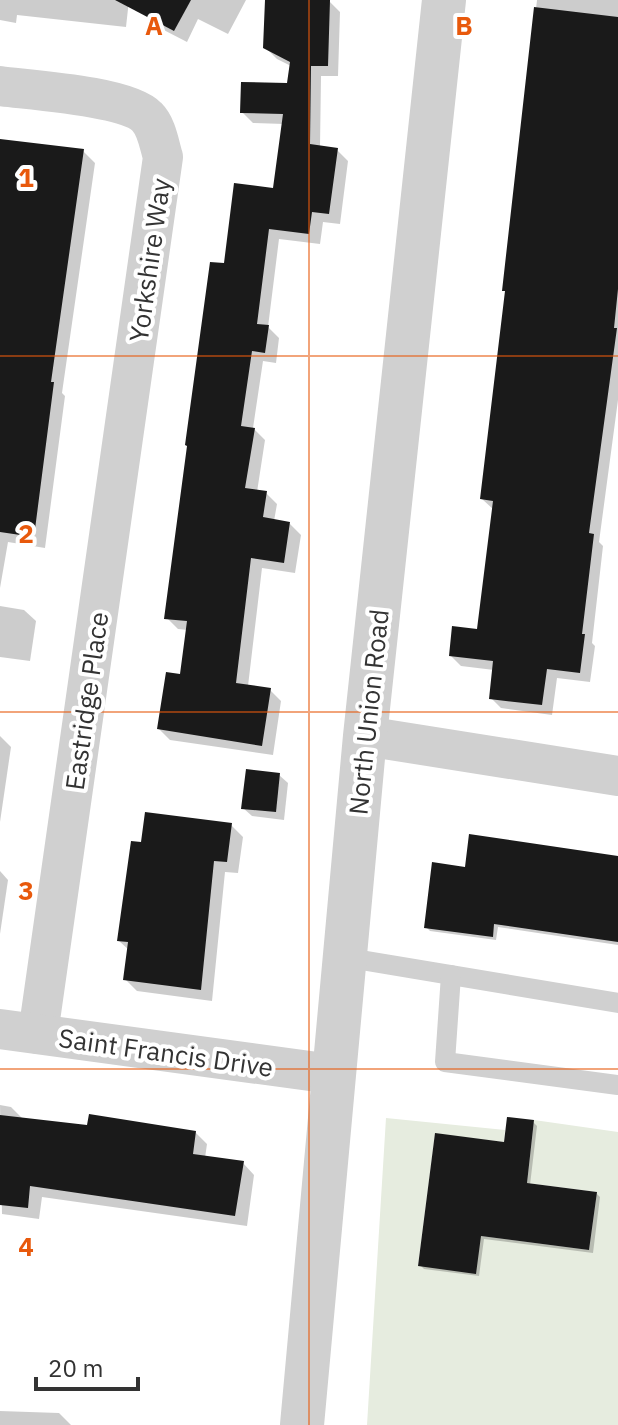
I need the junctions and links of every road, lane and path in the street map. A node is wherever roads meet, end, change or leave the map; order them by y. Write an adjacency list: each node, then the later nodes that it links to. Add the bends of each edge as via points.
1 (444, 0): 4 (street, North Union Road)
2 (0, 86): 3 (street, Yorkshire Way, via 110,101 144,113 154,124 163,157)
3 (133, 368): 9 (street, Eastridge Place)
4 (365, 736): 5 (street); 6 (street, North Union Road)
5 (618, 776)
6 (343, 957): 7 (lane); 10 (street, North Union Road)
7 (451, 975): 8 (lane); 11 (lane, via 445,1062)
8 (618, 1003)
9 (19, 1032): 10 (street, Saint Francis Drive)
10 (332, 1074): 12 (street, North Union Road)
11 (618, 1085)
12 (302, 1425)

